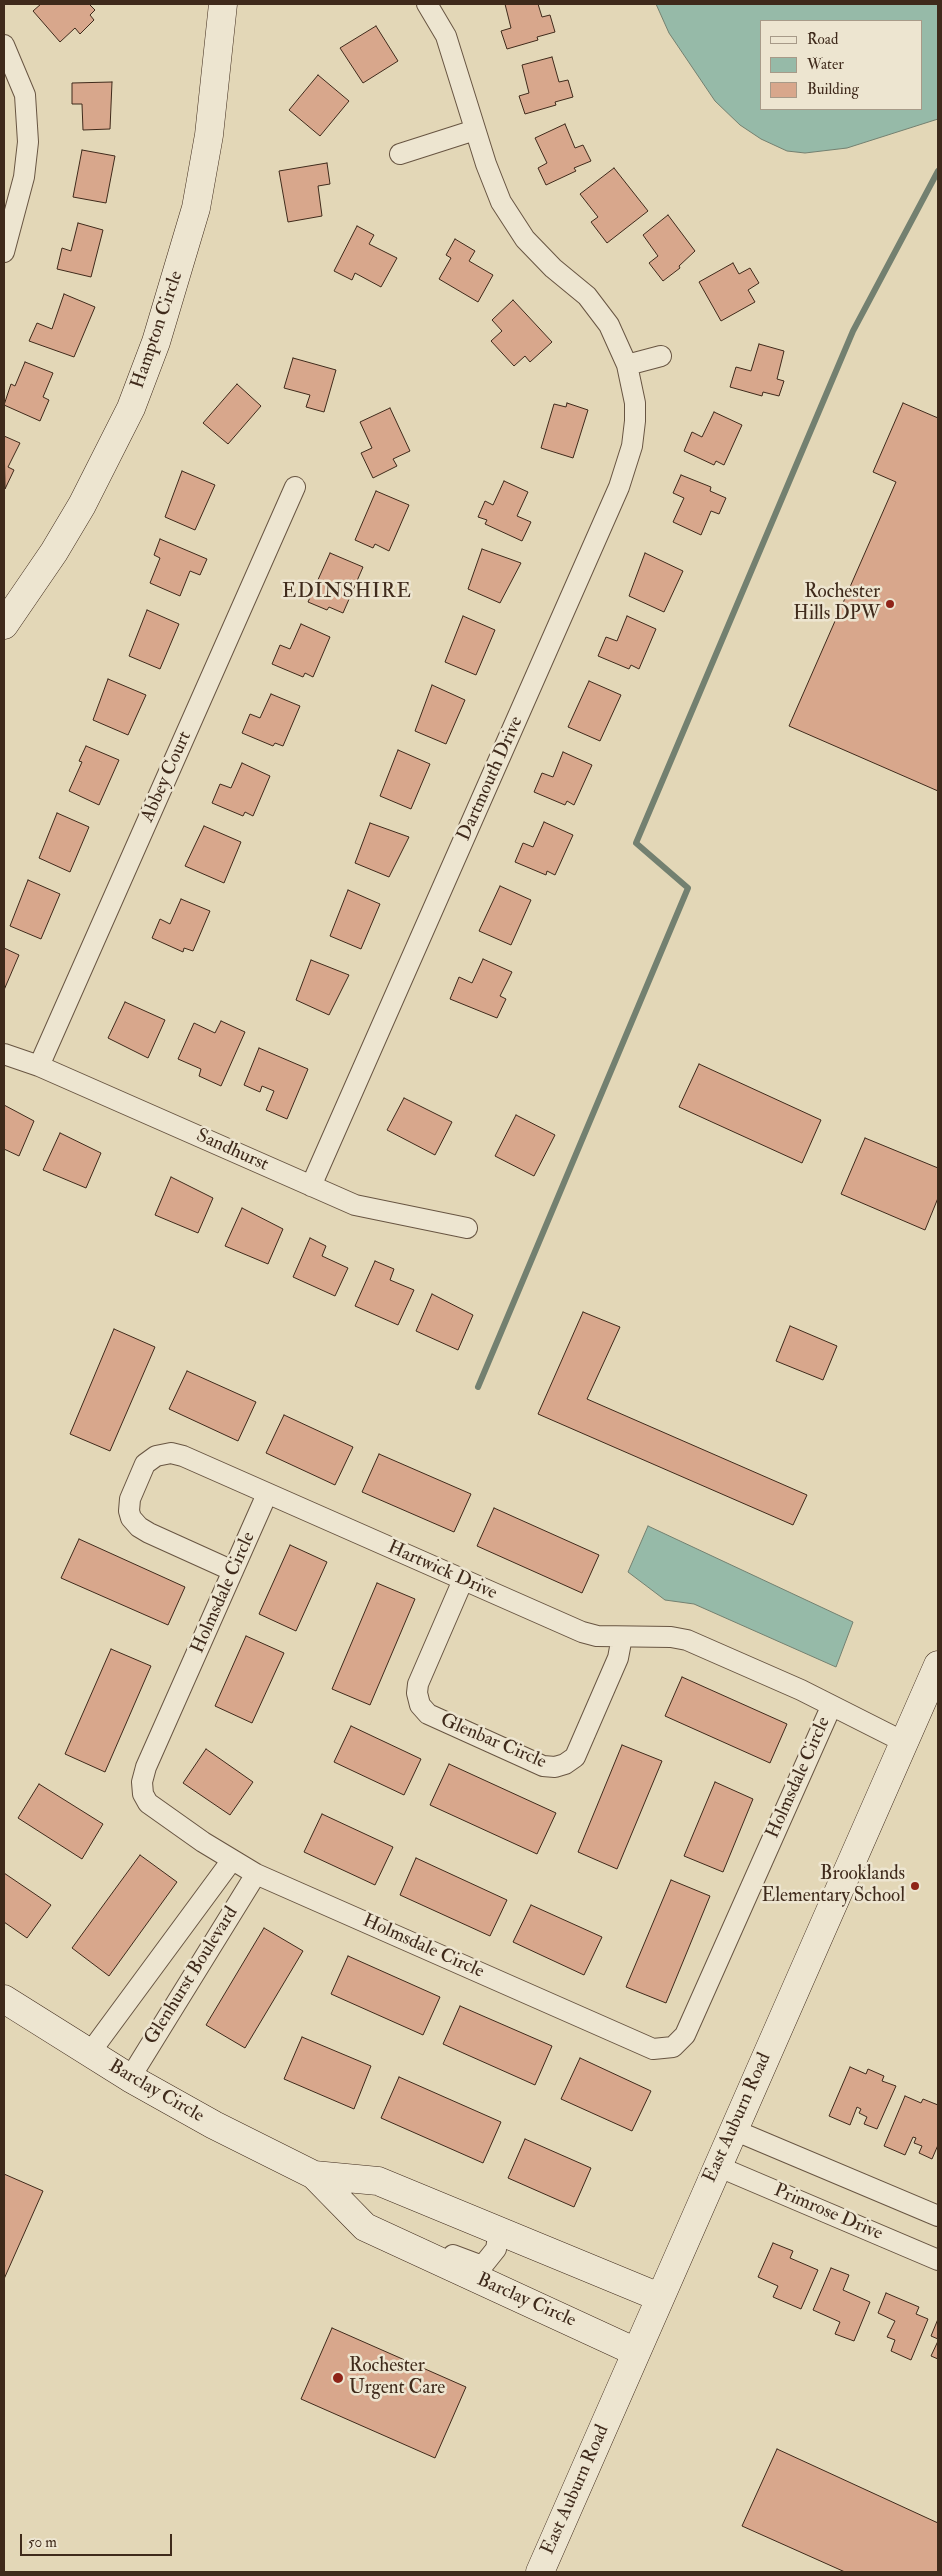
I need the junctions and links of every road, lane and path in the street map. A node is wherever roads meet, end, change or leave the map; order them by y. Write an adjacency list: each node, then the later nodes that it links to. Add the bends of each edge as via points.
1 (223, 4): 10 (street, Hampton Circle, via 209,135 196,208 156,342 131,408 82,505)
2 (427, 4): 4 (street, Dartmouth Drive, via 446,36)
3 (4, 45): 6 (street, via 25,95 28,142 24,177)
4 (475, 130): 5 (street); 8 (street, Dartmouth Drive, via 511,220 538,253 597,308 609,324)
5 (400, 154)
6 (4, 252)
7 (661, 356): 8 (street)
8 (627, 365): 13 (street, Dartmouth Drive, via 635,403 635,421 632,446 619,487)
9 (295, 487): 12 (street, Abbey Court)
10 (4, 626)
11 (4, 1054): 12 (street, Sandhurst)
12 (39, 1066): 13 (street, Sandhurst)
13 (311, 1186): 14 (street, Sandhurst, via 377,1211)
14 (467, 1228)
15 (267, 1494): 16 (street, Holmsdale Circle); 16 (street, Hartwick Drive, via 171,1453 156,1456 145,1464 136,1483 129,1511 139,1527); 17 (street, Hartwick Drive)
16 (234, 1571): 22 (street, Holmsdale Circle, via 142,1782 148,1803)
17 (463, 1580): 18 (street, Hartwick Drive, via 582,1632); 18 (street, Glenbar Circle, via 418,1684 420,1704 428,1714 542,1766 554,1767 575,1757 618,1658)
18 (622, 1637): 20 (street, Hartwick Drive, via 687,1640)
19 (938, 1665): 21 (street, East Auburn Road)
20 (832, 1707): 21 (street, Hartwick Drive); 23 (street, Holmsdale Circle, via 685,2035 673,2047 653,2049)
21 (904, 1742): 27 (street, East Auburn Road)
22 (232, 1860): 23 (street, Holmsdale Circle); 25 (street, Glenhurst Boulevard)
23 (256, 1874): 26 (street, Glenhurst Boulevard)
24 (4, 1999): 25 (street, Barclay Circle)
25 (90, 2054): 26 (street, Barclay Circle)
26 (130, 2078): 29 (street, Barclay Circle)
27 (734, 2130): 28 (street, East Auburn Road); 30 (street)
28 (717, 2166): 33 (street, Primrose Drive); 34 (street, East Auburn Road)
29 (314, 2175): 31 (street, Barclay Circle, via 378,2181); 32 (street, Barclay Circle, via 365,2227)
30 (938, 2216)
31 (499, 2231): 32 (street, Barclay Circle, via 496,2248 484,2264 450,2253); 34 (street, Barclay Circle)
32 (416, 2251): 35 (street, Barclay Circle)
33 (938, 2260)
34 (660, 2297): 35 (street, East Auburn Road)
35 (636, 2352): 36 (street, East Auburn Road)
36 (540, 2572)

